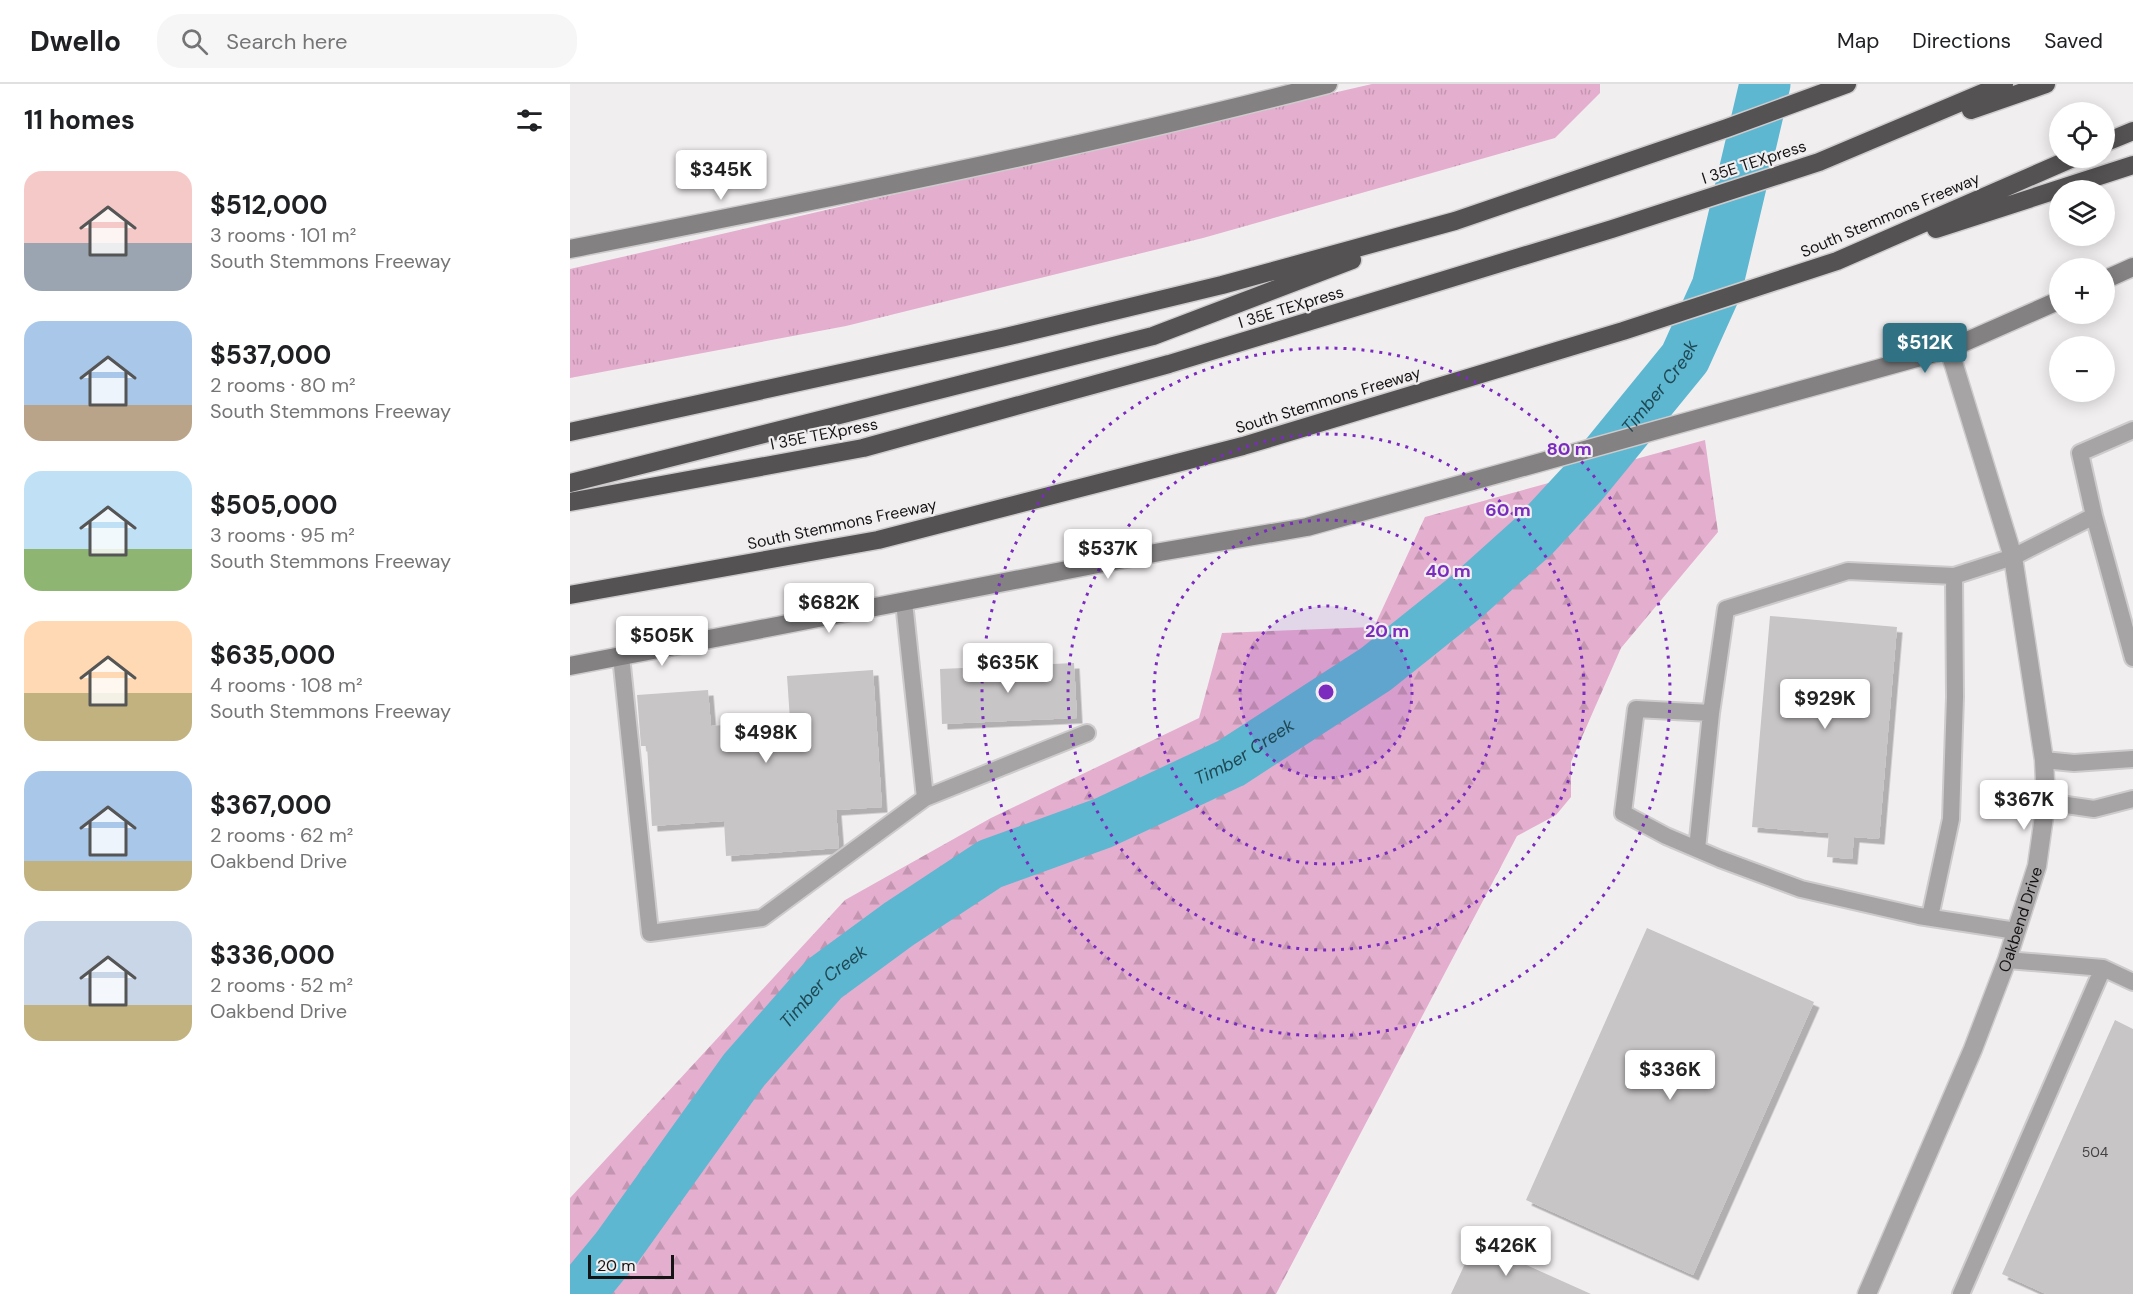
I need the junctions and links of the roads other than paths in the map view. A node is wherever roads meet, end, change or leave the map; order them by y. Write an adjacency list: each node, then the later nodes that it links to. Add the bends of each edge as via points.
1 (1328, 84): 11 (main road, via 1095,141)
2 (1847, 84): 10 (highway)
3 (2004, 84): 7 (highway, I 35E TEXpress)
4 (2046, 84): 7 (highway)
5 (2133, 131): 6 (highway)
6 (2115, 139)
7 (1819, 162): 20 (highway, I 35E TEXpress, via 1371,304 863,448)
8 (2133, 165): 12 (highway)
9 (2050, 168): 12 (highway, South Stemmons Freeway)
10 (1455, 221): 18 (highway, via 1222,285 1001,338); 19 (highway, via 1153,336)
11 (570, 249)
12 (1837, 261): 24 (highway, South Stemmons Freeway, via 1623,331 1243,446 878,540)
13 (2133, 267): 14 (main road)
14 (2115, 275)
15 (2049, 305): 16 (main road)
16 (1948, 349): 22 (street, Oakbend Drive); 25 (main road, via 1307,526)
17 (2133, 430): 21 (lane, via 2080,453)
18 (570, 432)
19 (570, 483)
20 (570, 502)
21 (2094, 516): 22 (lane); 27 (lane)
22 (2013, 557): 23 (lane); 32 (street, Oakbend Drive)
23 (1954, 576): 29 (lane, via 1848,571 1726,609); 37 (lane, via 1951,819)
24 (570, 595)
25 (904, 602): 26 (main road); 33 (lane)
26 (621, 656): 28 (main road); 33 (lane, via 650,933 762,918)
27 (2133, 658)
28 (570, 666)
29 (1711, 713): 36 (lane); 36 (lane, via 1636,709 1623,813)
30 (1087, 733): 33 (lane)
31 (2133, 759): 32 (lane, via 2074,763)
32 (2044, 760): 35 (street, Oakbend Drive)
33 (926, 798)
34 (2133, 799): 35 (lane, via 2094,809)
35 (2046, 802): 38 (street, Oakbend Drive, via 2037,866)
36 (1697, 849): 37 (lane, via 1801,889)
37 (1930, 917): 38 (lane)
38 (2016, 931): 39 (street, Oakbend Drive)
39 (2007, 960): 40 (lane); 42 (street, Oakbend Drive, via 1973,1049)
40 (2103, 968): 41 (lane); 43 (lane)
41 (2133, 982)
42 (1867, 1294)
43 (1961, 1294)

